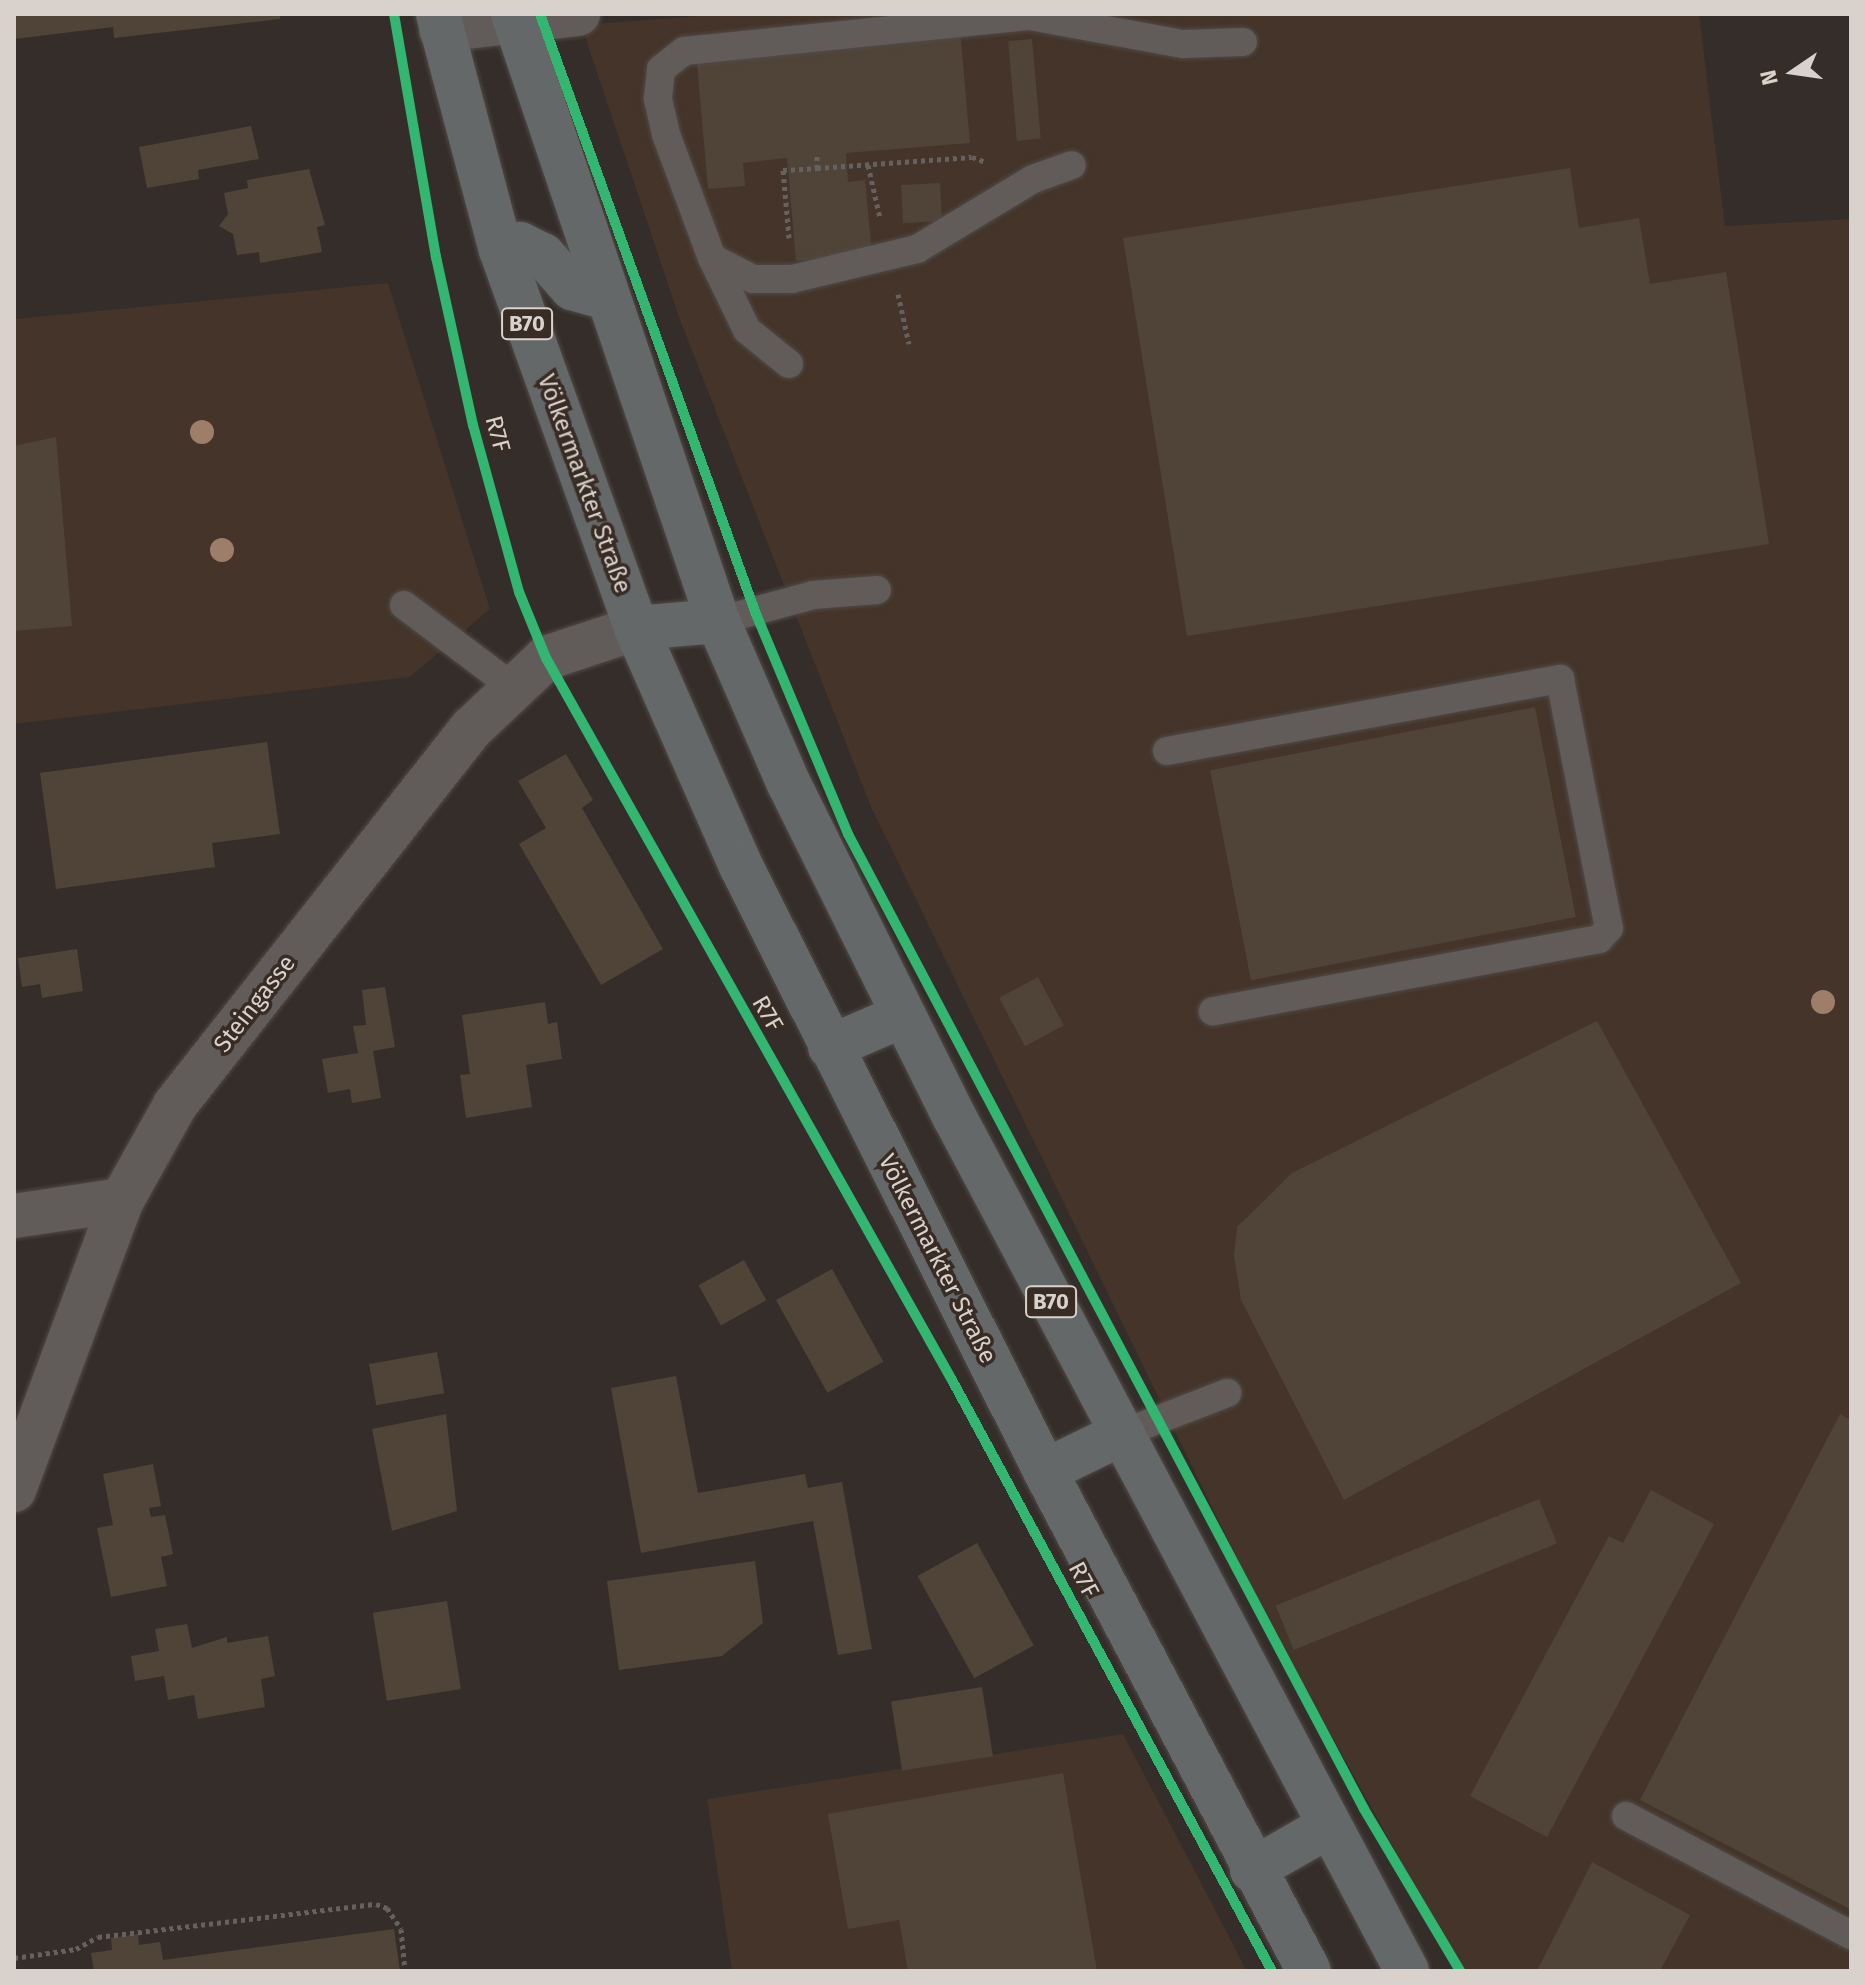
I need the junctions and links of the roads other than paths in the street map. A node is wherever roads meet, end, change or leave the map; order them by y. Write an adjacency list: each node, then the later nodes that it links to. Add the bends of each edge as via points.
1 (578, 14): 2 (street)
2 (514, 17): 3 (street); 8 (main road, B70)
3 (439, 22): 6 (main road, Völkermarkter Straße / B70)
4 (1243, 42): 7 (lane, via 1183,44 1030,16 684,51 661,69 658,98)
5 (1072, 165): 7 (lane, via 1033,179 917,249 792,279 753,279)
6 (501, 250): 8 (main road, via 520,244 543,255 572,288); 13 (main road, Völkermarkter Straße / B70)
7 (712, 258): 9 (lane, via 747,330)
8 (607, 298): 12 (main road, B70)
9 (789, 364)
10 (877, 590): 12 (lane, via 813,595)
11 (404, 605): 14 (lane)
12 (718, 621): 13 (main road); 17 (main road, B70, via 789,784)
13 (636, 628): 14 (street, Steingasse, via 546,658); 18 (main road, Völkermarkter Straße / B70, via 741,866)
14 (514, 688): 19 (street, Steingasse, via 472,728 175,1105)
15 (1167, 751): 16 (lane, via 1560,679 1609,928 1599,939)
16 (1213, 1011)
17 (902, 1016): 18 (main road); 22 (main road, B70)
18 (830, 1047): 23 (main road, Völkermarkter Straße / B70)
19 (122, 1200): 20 (street); 24 (street, Steingasse)
20 (14, 1216)
21 (1227, 1393): 22 (lane)
22 (1121, 1434): 23 (main road); 26 (main road, B70)
23 (1045, 1471): 27 (main road, Völkermarkter Straße / B70)
24 (14, 1490)
25 (1626, 1816): 28 (lane)
26 (1327, 1827): 27 (main road); 30 (main road, B70)
27 (1252, 1870): 29 (main road, Völkermarkter Straße / B70)
28 (1851, 1935)
29 (1309, 1971)
30 (1407, 1971)

